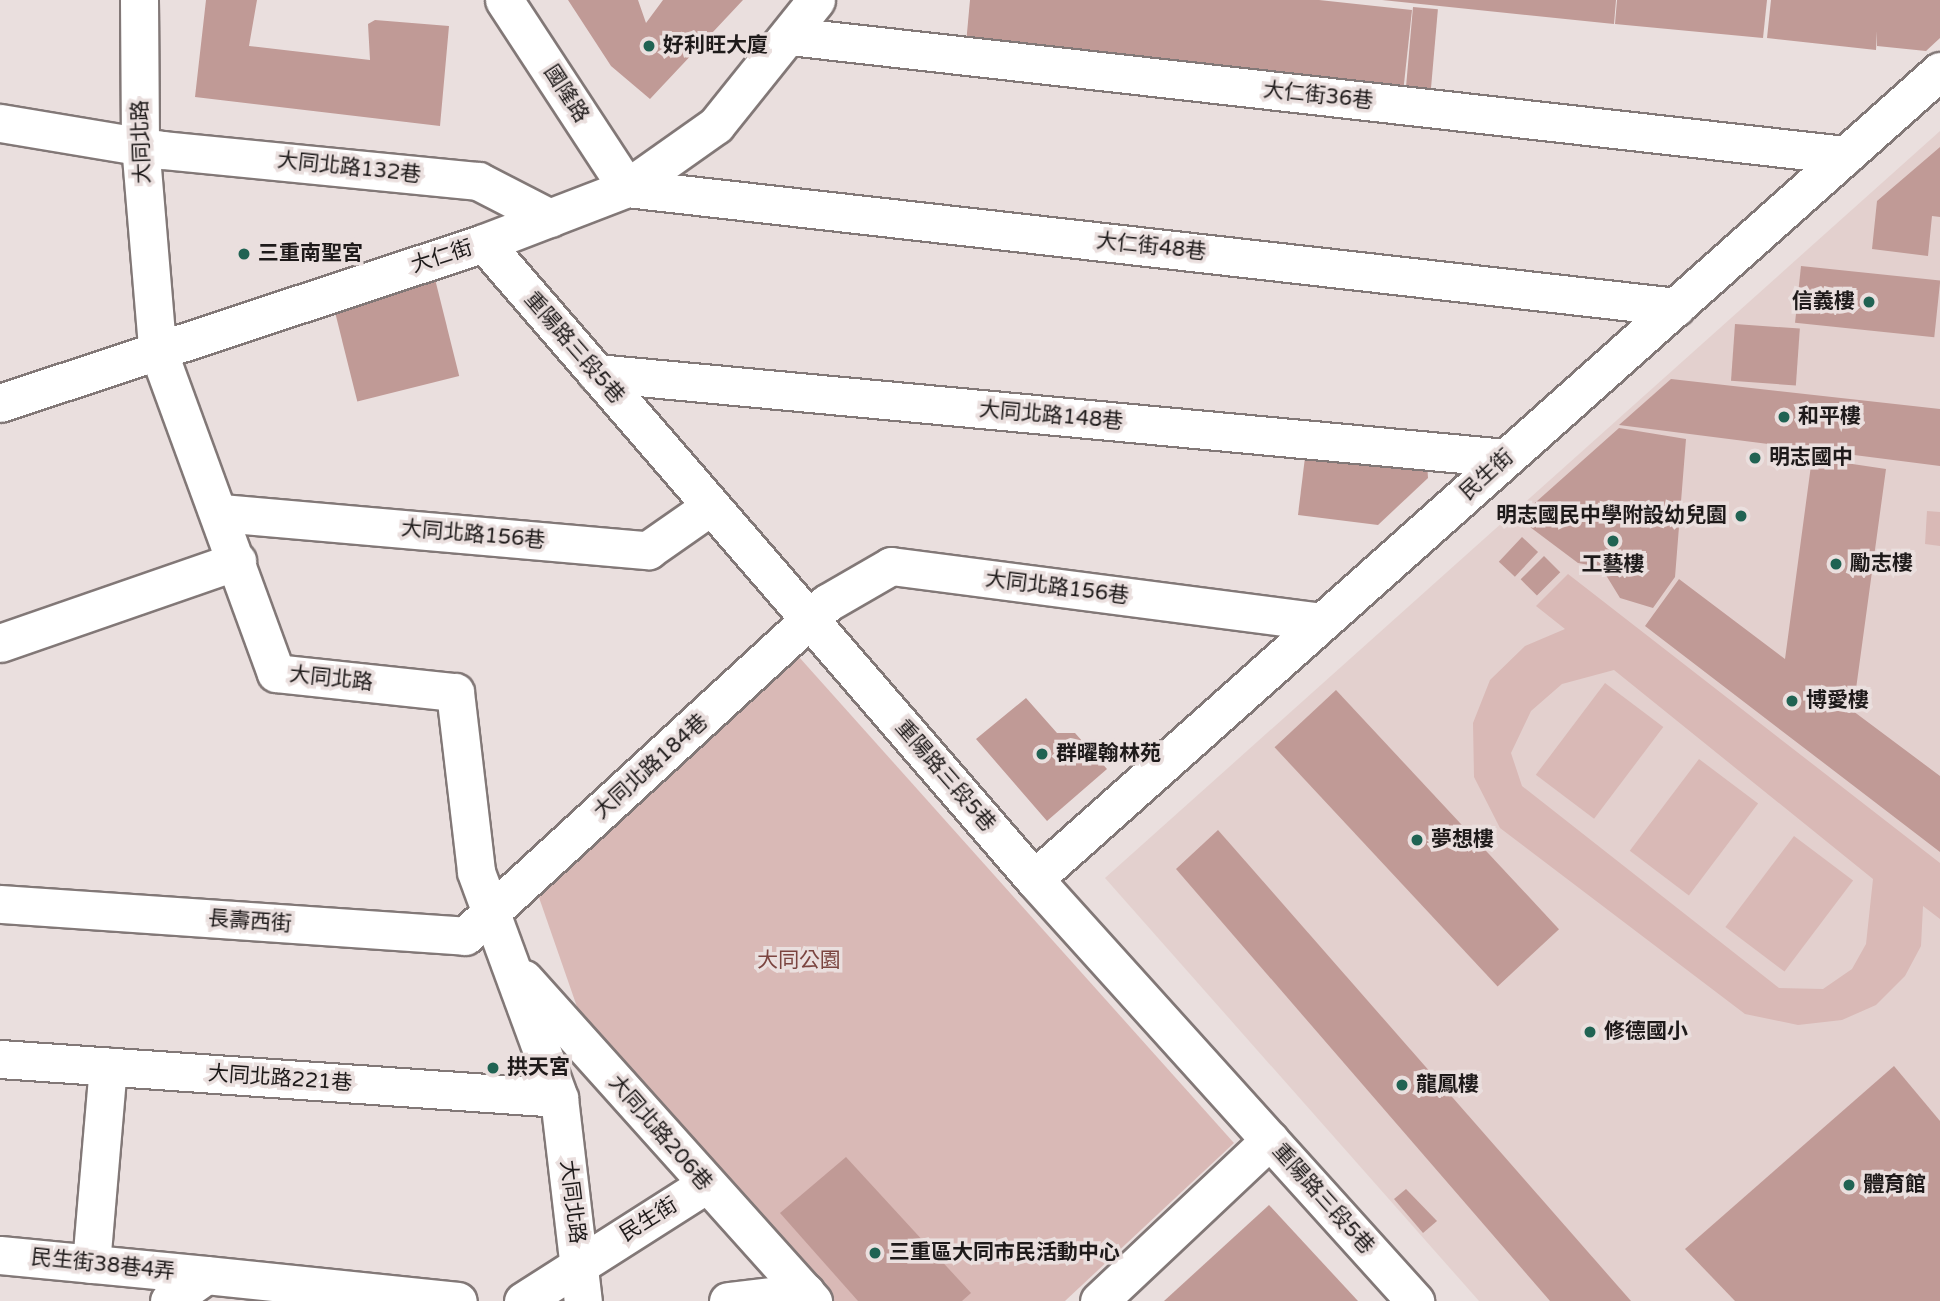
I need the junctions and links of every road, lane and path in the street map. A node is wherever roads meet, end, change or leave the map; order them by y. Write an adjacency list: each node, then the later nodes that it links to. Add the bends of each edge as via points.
1 (139, 0): 7 (street, 大同北路)
2 (504, 0): 9 (street, 國隆路)
3 (816, 0): 4 (street, 大仁街)
4 (790, 36): 8 (street, 大仁街36巷); 9 (street, 大仁街, via 716,125)
5 (1940, 71): 8 (street, 民生街)
6 (0, 123): 7 (street, 大同北路132巷)
7 (140, 144): 10 (street, 大同北路132巷, via 478,181); 13 (street, 大同北路)
8 (1845, 155): 12 (street, 民生街)
9 (627, 188): 10 (street, 大仁街); 12 (street, 大仁街48巷)
10 (550, 218): 11 (street, 大仁街)
11 (484, 243): 13 (street, 大仁街); 14 (street, 重陽路三段5巷)
12 (1676, 307): 16 (street, 民生街)
13 (157, 348): 15 (street, 大仁街); 18 (street, 大同北路)
14 (596, 373): 16 (street, 大同北路148巷); 17 (street, 重陽路三段5巷)
15 (0, 403)
16 (1505, 458): 21 (street, 民生街)
17 (711, 506): 18 (street, 大同北路156巷, via 648,550); 20 (street, 重陽路三段5巷)
18 (221, 513): 19 (street, 大同北路)
19 (237, 561): 22 (street); 25 (street, 大同北路, via 276,673 455,692 476,872)
20 (810, 620): 21 (street, 大同北路156巷, via 827,603 891,566); 23 (street, 重陽路三段5巷); 25 (street, 大同北路184巷)
21 (1321, 622): 23 (street, 民生街)
22 (0, 643)
23 (1034, 879): 30 (street, 重陽路三段5巷)
24 (0, 904): 25 (street, 長壽西街, via 465,936)
25 (490, 912): 26 (street, 大同北路)
26 (509, 961): 29 (street, 大同北路); 31 (street, 大同北路206巷)
27 (0, 1059): 28 (street, 大同北路221巷)
28 (107, 1066): 29 (street, 大同北路221巷); 33 (street)
29 (559, 1098): 34 (street, 大同北路)
30 (1270, 1140): 42 (street); 43 (street, 重陽路三段5巷)
31 (705, 1185): 34 (street, 民生街); 36 (street, 大同北路206巷)
32 (0, 1255): 33 (street, 民生街38巷4弄)
33 (91, 1264): 35 (street, 民生街38巷4弄)
34 (580, 1264): 39 (street, 民生街); 40 (street, 大同北路)
35 (206, 1275): 37 (street); 38 (street, 民生街38巷4弄)
36 (809, 1296): 41 (street)
37 (169, 1301)
38 (458, 1301)
39 (523, 1301)
40 (583, 1301)
41 (728, 1301)
42 (1099, 1301)
43 (1415, 1301)

